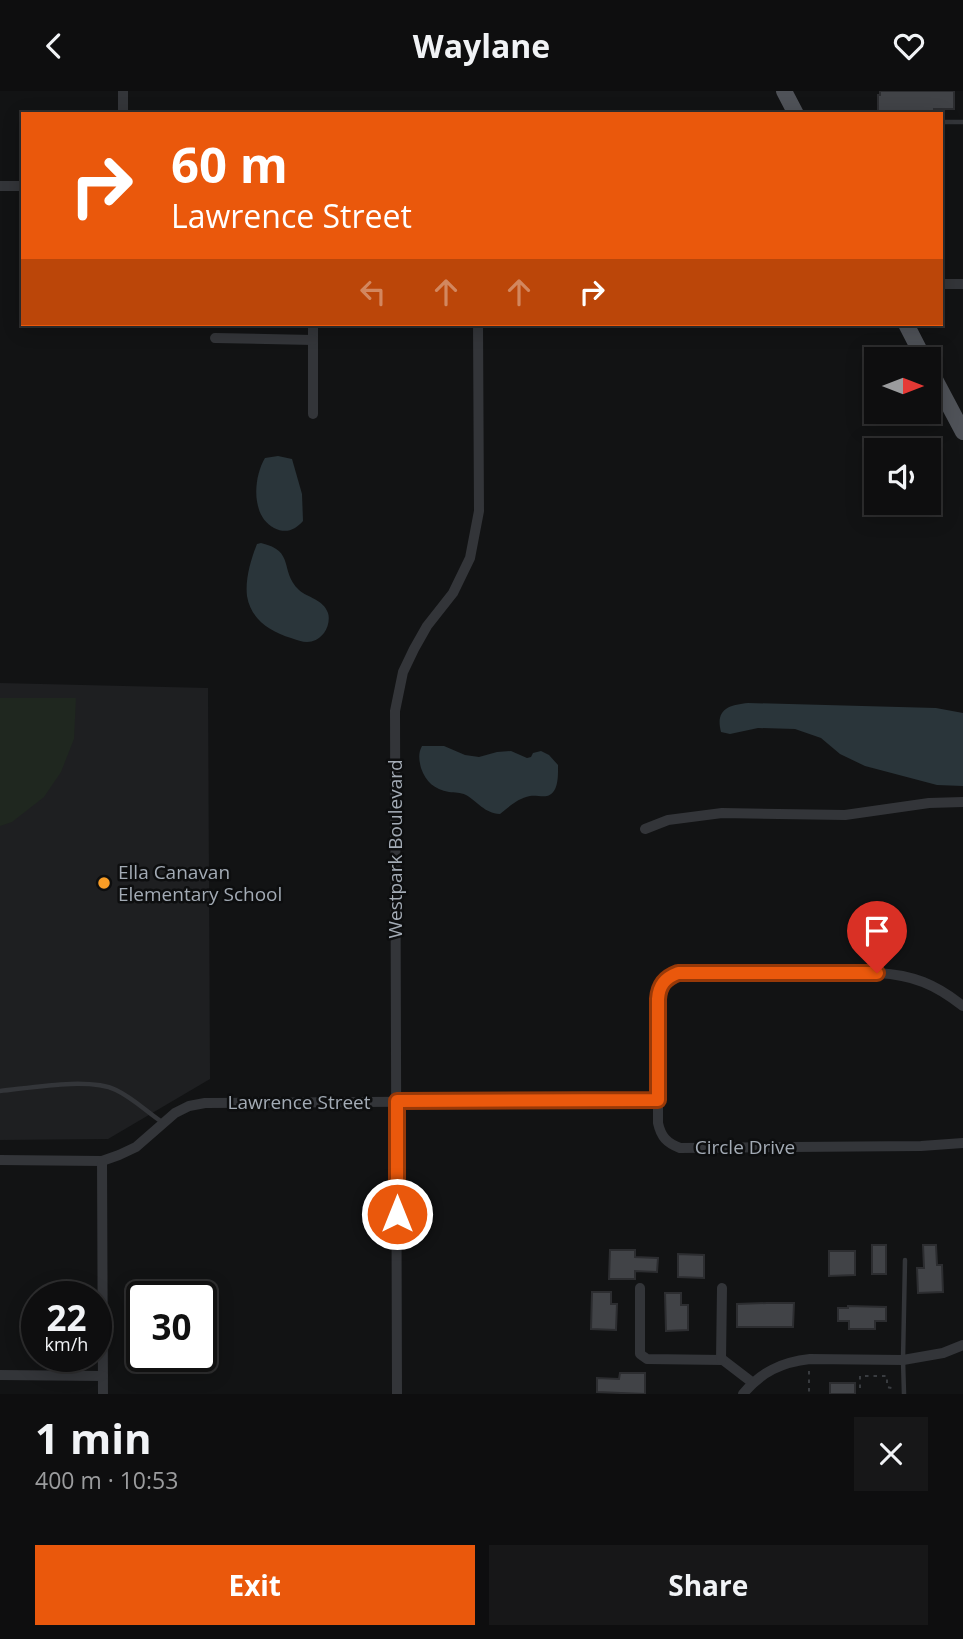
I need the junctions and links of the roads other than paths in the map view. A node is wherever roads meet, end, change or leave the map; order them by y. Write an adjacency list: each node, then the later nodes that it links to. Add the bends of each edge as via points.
1 (123, 91): 3 (street)
2 (784, 91): 4 (main road)
3 (123, 112)
4 (795, 112)
5 (943, 122): 6 (lane)
6 (963, 122)
7 (0, 186): 8 (street)
8 (21, 186)
9 (943, 284): 10 (street)
10 (963, 284)
11 (313, 326): 15 (street)
12 (478, 326): 25 (street, Westpark Boulevard, via 479,511 471,554 453,593 414,649 403,672 395,711)
13 (907, 326): 16 (main road)
14 (215, 338): 15 (street)
15 (313, 340): 18 (street)
16 (918, 347)
17 (942, 392): 19 (main road)
18 (313, 414)
19 (963, 432)
20 (963, 802): 21 (street, via 845,815 722,813 668,820)
21 (645, 829)
22 (963, 1006): 24 (street, Circle Drive, via 932,985 896,974 678,973 659,990)
23 (0, 1091): 26 (lane, via 67,1085 113,1089)
24 (658, 1100): 25 (street, Lawrence Street); 27 (street, Circle Drive, via 660,1132 680,1148)
25 (397, 1101): 26 (street, Lawrence Street, via 205,1103 175,1113); 41 (street, Westpark Boulevard)
26 (162, 1123): 29 (street, Lawrence Street, via 135,1147)
27 (963, 1143)
28 (0, 1160): 29 (street, Lawrence Street)
29 (102, 1161): 37 (street)
30 (905, 1260): 35 (lane)
31 (640, 1288): 34 (street, via 640,1354 647,1359)
32 (722, 1288): 34 (street)
33 (963, 1345): 35 (street)
34 (721, 1360): 38 (street)
35 (903, 1360): 38 (street, via 795,1361); 39 (lane)
36 (0, 1375): 37 (street)
37 (103, 1376): 40 (street)
38 (753, 1383): 42 (street)
39 (904, 1392)
40 (103, 1394)
41 (397, 1394)
42 (743, 1394)

